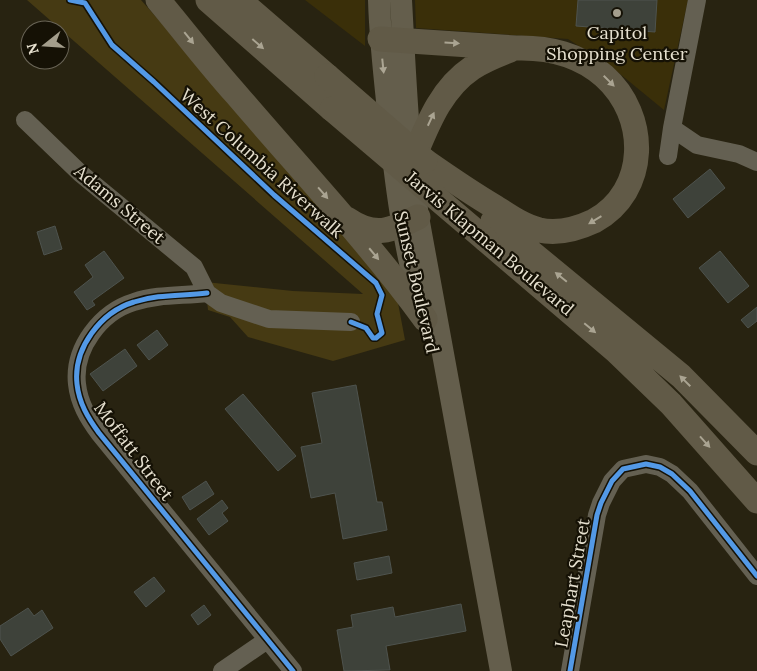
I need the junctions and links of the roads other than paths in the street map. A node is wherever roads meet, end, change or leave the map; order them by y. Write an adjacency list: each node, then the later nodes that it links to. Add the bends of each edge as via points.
1 (158, 0): 15 (highway, one-way to 15)
2 (208, 0): 22 (highway, Jarvis Klapman Boulevard, one-way to 22, bridge, via 616,351 671,404)
3 (239, 0): 12 (highway, Jarvis Klapman Boulevard, bridge, via 327,76)
4 (379, 0): 7 (main road, Sunset Boulevard)
5 (401, 0): 7 (main road, Sunset Boulevard)
6 (697, 0): 10 (street)
7 (392, 40): 8 (highway, one-way to 8); 12 (main road, Sunset Boulevard); 16 (main road, Sunset Boulevard, one-way to 16)
8 (516, 48): 12 (highway, one-way to 8, via 433,113 458,78 488,58); 14 (highway, one-way to 14, via 560,53 584,62 605,76 621,96 632,118 638,156 625,192 608,211 587,224 550,231 526,226)
9 (25, 120): 17 (street, Adams Street, via 80,173 194,267)
10 (672, 128): 11 (street); 13 (street, via 697,145 739,154)
11 (668, 156)
12 (418, 162): 14 (highway, Jarvis Klapman Boulevard); 16 (main road, Sunset Boulevard)
13 (757, 162)
14 (480, 204): 21 (highway, Jarvis Klapman Boulevard, one-way to 14, via 681,376)
15 (343, 216): 16 (highway, via 370,230 384,231); 18 (highway, one-way to 18)
16 (410, 221): 18 (main road, Sunset Boulevard, via 412,276); 20 (main road, Sunset Boulevard)
17 (206, 293): 19 (street, via 221,303 269,319); 24 (street, Moffatt Street, via 146,298 110,313 85,345 76,382 83,407 99,432)
18 (425, 319): 20 (main road, Sunset Boulevard, via 445,402)
19 (351, 322)
20 (460, 441): 27 (main road, Sunset Boulevard)
21 (757, 453)
22 (757, 500)
23 (757, 576): 28 (street, Leaphart Street, via 682,482 672,474 646,464 623,469 612,480 601,503)
24 (267, 640): 25 (street); 26 (street, Moffatt Street)
25 (222, 671)
26 (292, 671)
27 (501, 671)
28 (570, 671)

